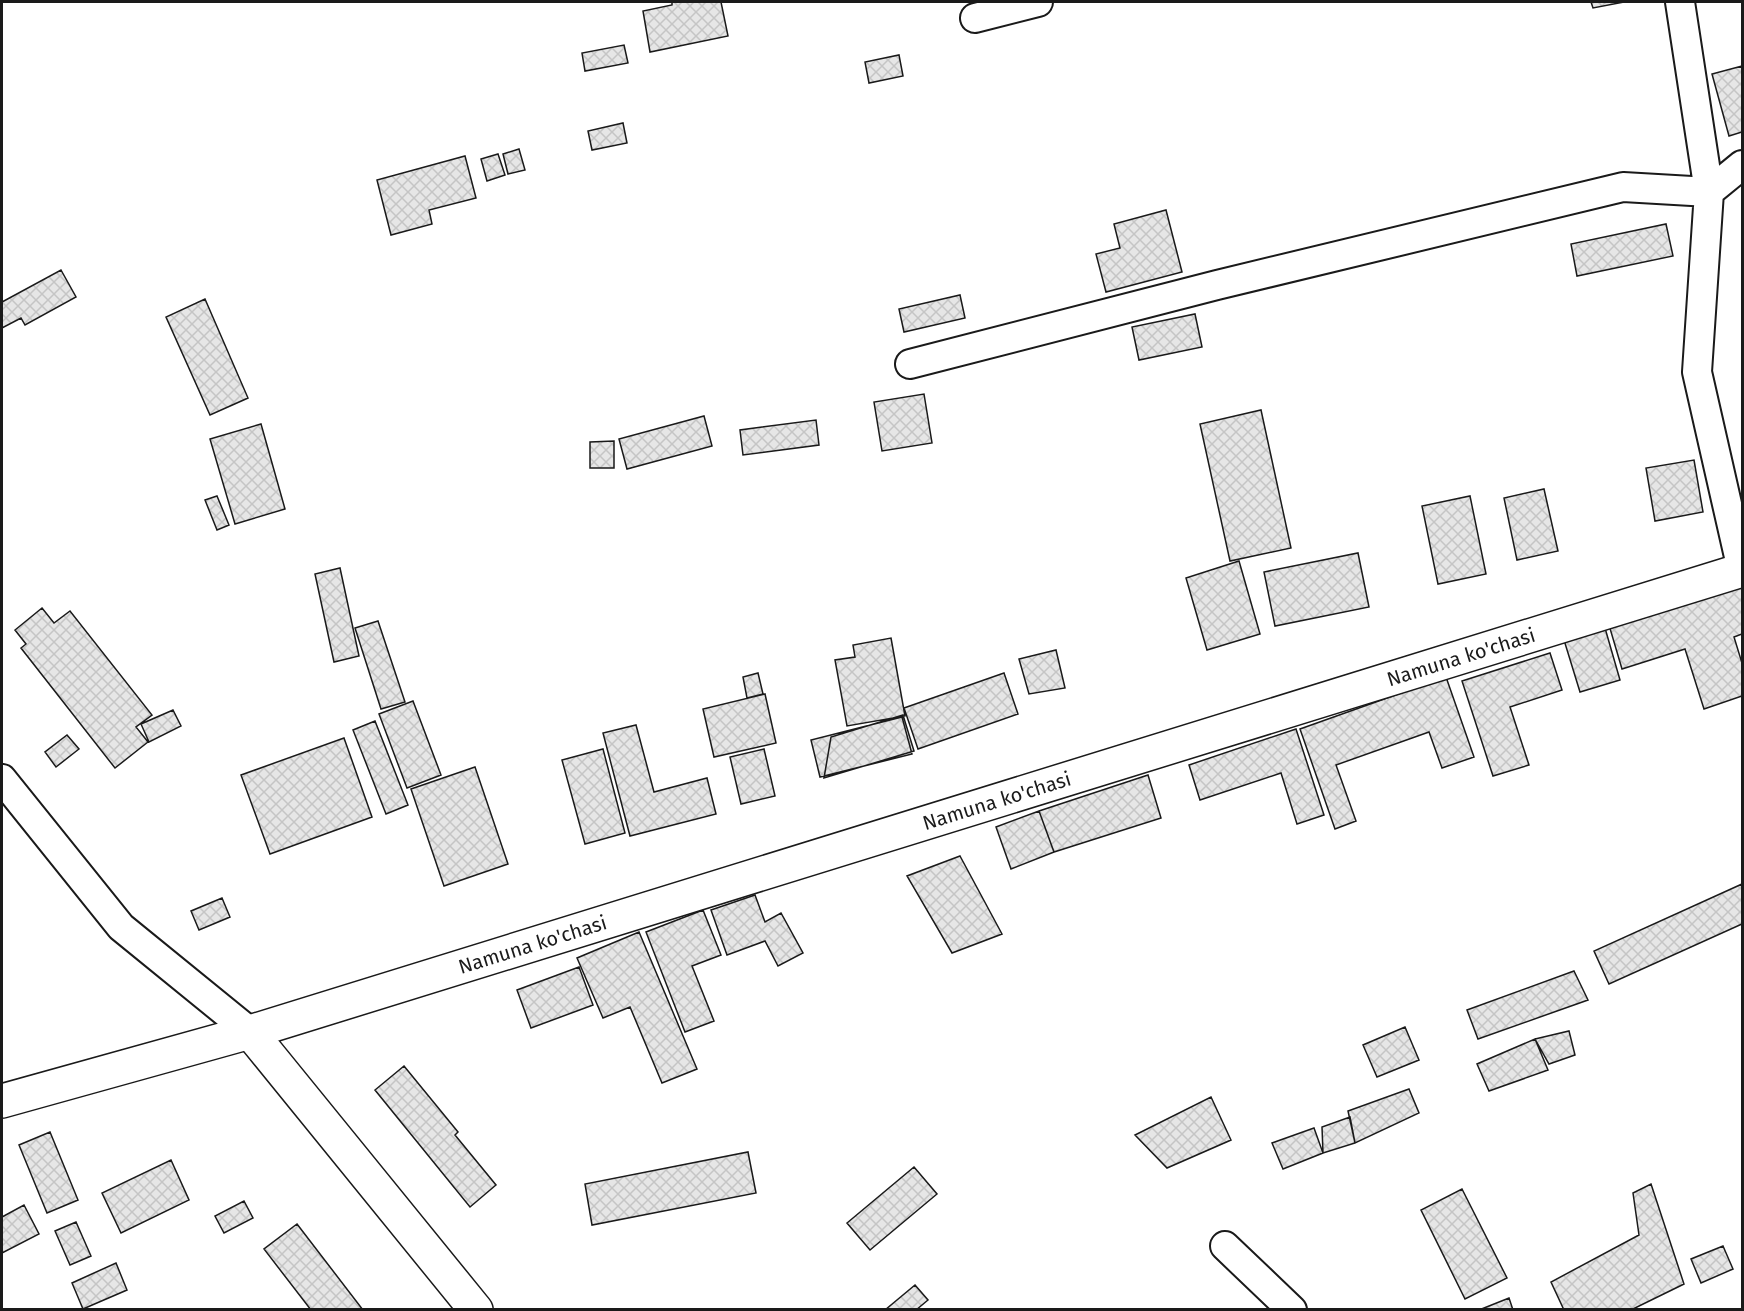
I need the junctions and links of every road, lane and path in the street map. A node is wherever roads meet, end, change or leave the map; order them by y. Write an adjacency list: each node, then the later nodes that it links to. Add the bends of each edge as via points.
1 (1038, 2): 3 (street)
2 (1680, 2): 5 (street)
3 (975, 18)
4 (1743, 165): 5 (street)
5 (1709, 192): 6 (street, via 1623,187); 7 (street, via 1697,372)
6 (910, 364)
7 (1742, 570): 9 (main road, Namuna ko'chasi)
8 (2, 779): 9 (street, via 121,927)
9 (250, 1032): 10 (main road, Namuna ko'chasi); 12 (main road)
10 (2, 1101)
11 (1226, 1246): 13 (street)
12 (476, 1310)
13 (1292, 1310)

